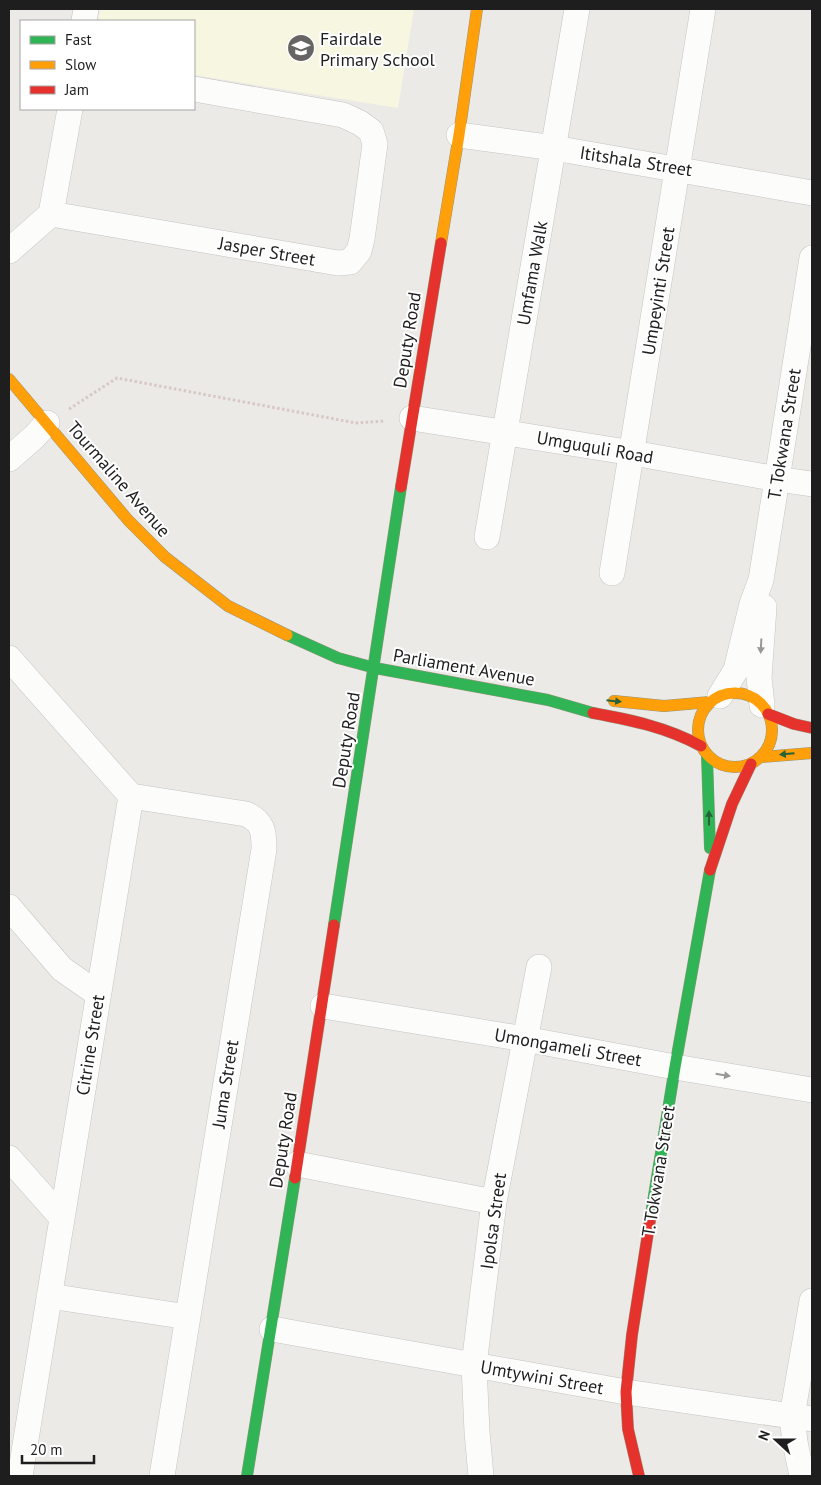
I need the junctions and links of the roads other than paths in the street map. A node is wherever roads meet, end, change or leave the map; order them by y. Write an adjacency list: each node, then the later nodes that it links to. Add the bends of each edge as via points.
1 (478, 9): 6 (street, Deputy Road)
2 (577, 9): 7 (street, Umfama Walk)
3 (703, 9): 8 (street, Umpeyinti Street)
4 (195, 89): 10 (street, Jasper Street, via 342,114 371,131 375,144 362,239 359,251 350,262 338,263)
5 (70, 110): 10 (street)
6 (459, 135): 7 (street, Ititshala Street); 14 (street, Deputy Road)
7 (554, 148): 8 (street, Ititshala Street); 16 (street, Umfama Walk)
8 (678, 168): 9 (street, Ititshala Street); 17 (street, Umpeyinti Street)
9 (812, 192)
10 (50, 214): 11 (street)
11 (9, 251)
12 (812, 258): 19 (street, T. Tokwana Street)
13 (9, 379): 15 (street, Tourmaline Avenue)
14 (412, 418): 16 (street, Umguquli Road); 25 (street, Deputy Road)
15 (47, 423): 18 (street); 25 (street, Tourmaline Avenue, via 134,526 165,557 228,606 338,658)
16 (505, 432): 17 (street, Umguquli Road); 21 (street, Umfama Walk)
17 (632, 453): 19 (street, Umguquli Road); 22 (street, Umpeyinti Street)
18 (9, 459)
19 (777, 479): 20 (street, Umguquli Road); 23 (street, T. Tokwana Street)
20 (812, 484)
21 (487, 537)
22 (612, 574)
23 (761, 580): 27 (street, T. Tokwana Street, via 736,670); 30 (street, T. Tokwana Street, one-way to 30, via 764,607 759,678)
24 (9, 658): 35 (street)
25 (374, 668): 28 (street, Parliament Avenue); 40 (street, Deputy Road)
26 (587, 698): 28 (street, Parliament Avenue)
27 (715, 699): 29 (street, one-way to 27, via 664,706); 30 (street, via 731,693 742,694 753,698); 32 (street, via 702,712 698,723 698,735)
28 (548, 700): 32 (street, Parliament Avenue, via 657,726 679,734)
29 (607, 700)
30 (765, 709): 31 (street, via 794,724); 34 (street, via 771,722 770,741)
31 (812, 728)
32 (704, 751): 34 (street, via 717,763 728,767 740,767); 36 (street, T. Tokwana Street, one-way to 32)
33 (812, 753): 34 (street, one-way to 34)
34 (756, 760): 36 (street, T. Tokwana Street, via 732,804)
35 (131, 796): 39 (street, Citrine Street); 50 (street, Juma Street, via 246,814 262,826 264,837)
36 (711, 867): 42 (street, T. Tokwana Street)
37 (9, 907): 39 (street, via 62,969)
38 (539, 968): 41 (street, Ipolsa Street)
39 (98, 994): 47 (street, Citrine Street)
40 (323, 1006): 41 (street, Umongameli Street); 45 (street, Deputy Road)
41 (525, 1039): 42 (street, Umongameli Street); 46 (street, Ipolsa Street)
42 (675, 1067): 43 (street, Umongameli Street, one-way to 43); 53 (street, T. Tokwana Street, via 632,1335)
43 (812, 1090)
44 (9, 1158): 47 (street)
45 (296, 1164): 46 (street); 51 (street, Deputy Road)
46 (494, 1202): 52 (street, Ipolsa Street)
47 (62, 1218): 48 (street, Citrine Street)
48 (49, 1296): 50 (street); 56 (street, Citrine Street)
49 (812, 1301): 54 (street)
50 (188, 1317): 58 (street, Juma Street)
51 (272, 1329): 52 (street, Umtywini Street); 59 (street, Deputy Road)
52 (474, 1365): 53 (street, Umtywini Street); 60 (street, Ipolsa Street)
53 (626, 1392): 54 (street, Umtywini Street); 61 (street, T. Tokwana Street, via 628,1429)
54 (802, 1417): 62 (street, via 795,1442)
55 (9, 1418): 56 (street)
56 (26, 1438): 57 (street, Citrine Street)
57 (20, 1476)
58 (162, 1476)
59 (247, 1476)
60 (481, 1476)
61 (639, 1476)
62 (802, 1476)

